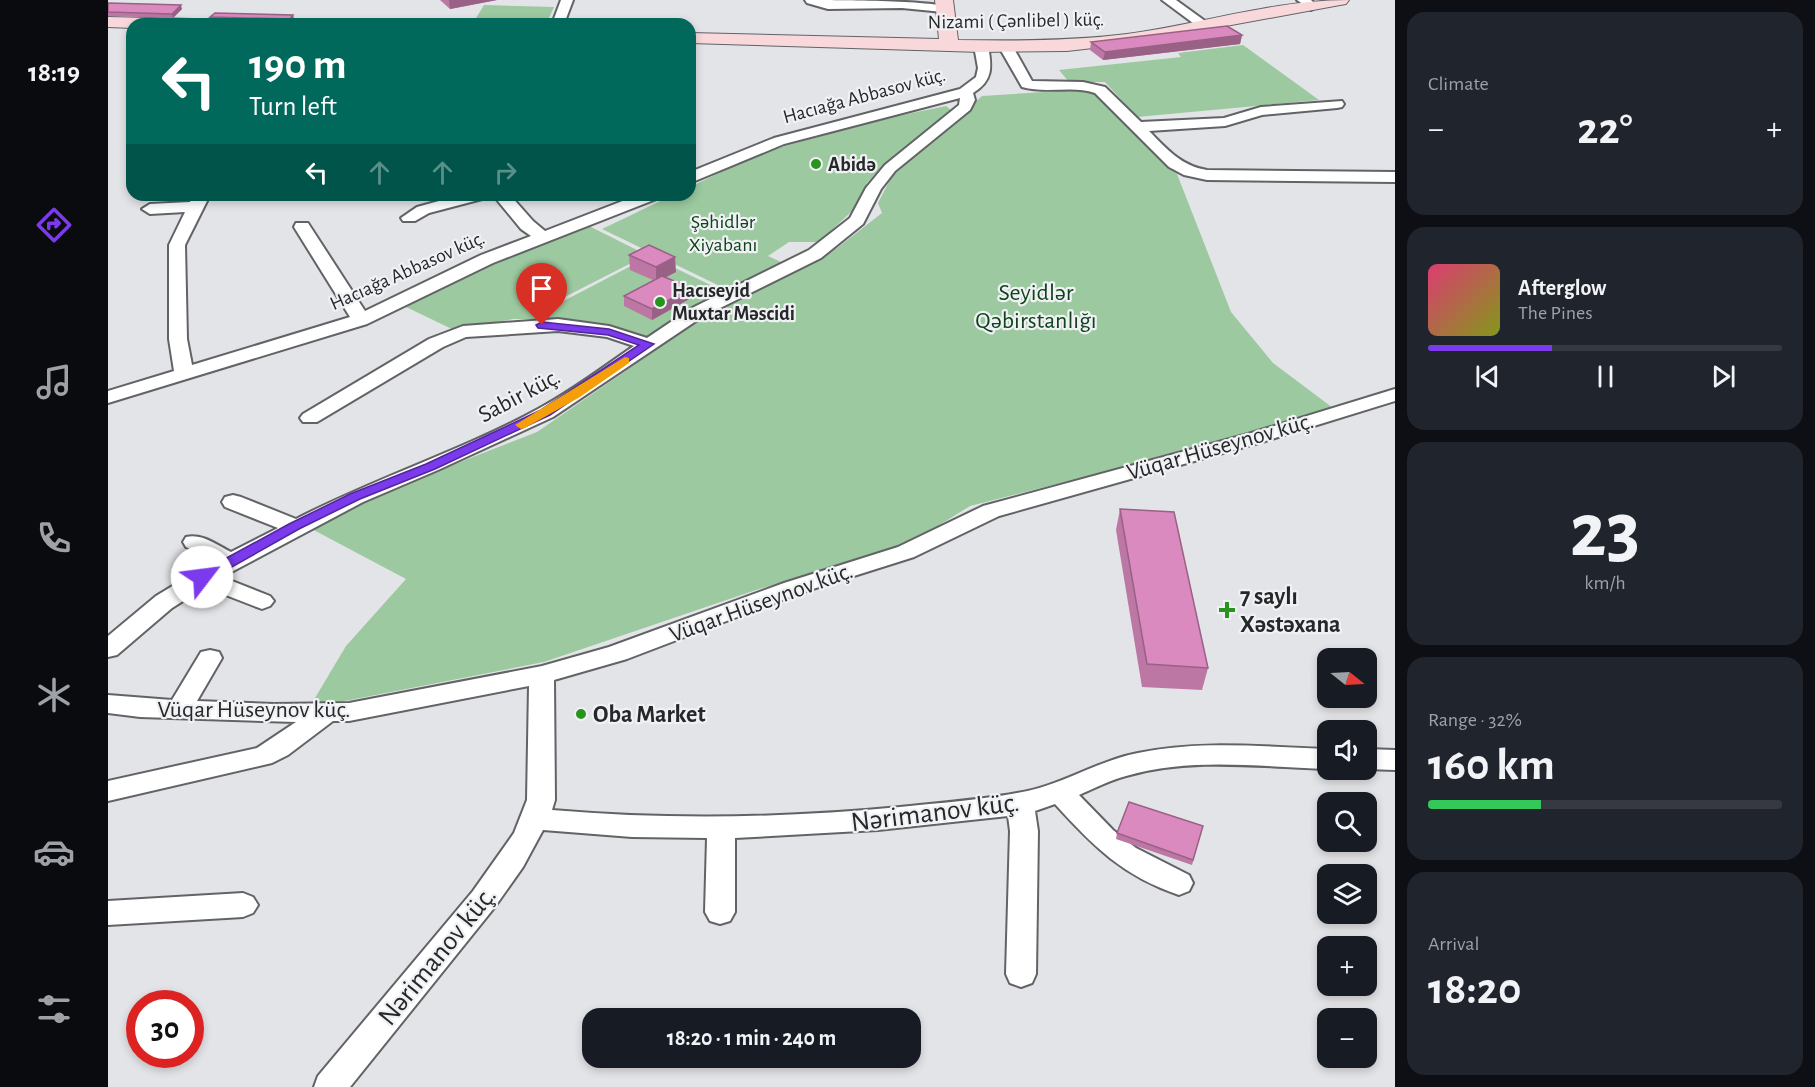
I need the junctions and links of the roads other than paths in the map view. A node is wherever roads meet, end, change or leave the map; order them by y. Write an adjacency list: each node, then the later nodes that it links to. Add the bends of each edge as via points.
1 (567, 0): 7 (street)
2 (811, 0): 6 (street, via 828,5)
3 (1168, 0): 10 (street)
4 (1340, 0): 5 (main road, Nizami ( Çənlibel ) küç.)
5 (1307, 3): 10 (main road, Nizami ( Çənlibel ) küç.)
6 (944, 4): 12 (main road)
7 (560, 18)
8 (108, 22): 9 (main road)
9 (126, 22)
10 (1206, 26): 14 (main road, Nizami ( Çənlibel ) küç., via 1094,44)
11 (696, 38): 12 (main road, Nizami ( Çənlibel ) küç.)
12 (949, 45): 13 (main road, Nizami ( Çənlibel ) küç.)
13 (981, 46): 14 (main road, Nizami ( Çənlibel ) küç.); 15 (street, Hacıağa Abbasov küç., via 986,70 982,80)
14 (1006, 47): 17 (street, via 1027,84 1046,88 1094,87)
15 (965, 92): 18 (street, Hacıağa Abbasov küç., via 771,144); 29 (street, Sabir küç., via 965,107 890,168 849,229 806,259 721,300)
16 (1337, 104): 17 (street, via 1261,111 1225,122)
17 (1136, 127): 19 (street, via 1173,164 1189,172)
18 (696, 175)
19 (1395, 177)
20 (199, 201): 24 (street); 30 (street, via 177,245 178,339)
21 (457, 201): 25 (street)
22 (506, 201): 27 (street)
23 (638, 201): 27 (street, Hacıağa Abbasov küç.)
24 (150, 209)
25 (409, 218)
26 (302, 227): 28 (street)
27 (542, 236): 28 (street, Hacıağa Abbasov küç.)
28 (361, 320): 30 (street, Hacıağa Abbasov küç.)
29 (648, 344): 33 (street, via 609,332 558,325 463,332 436,343); 35 (street, Sabir küç., via 546,413)
30 (185, 374): 32 (street, Hacıağa Abbasov küç.)
31 (1395, 395): 42 (street, Vüqar Hüseynov küç., via 1255,438 998,508 906,552 792,588 618,653)
32 (108, 397)
33 (310, 418)
34 (233, 502): 35 (street)
35 (294, 526): 37 (street, Sabir küç.)
36 (194, 542): 37 (street)
37 (231, 561): 38 (street, Sabir küç.)
38 (202, 577): 39 (street); 40 (street, Sabir küç., via 164,602)
39 (262, 601)
40 (108, 649)
41 (210, 658): 44 (street)
42 (542, 675): 45 (street, Vüqar Hüseynov küç., via 378,707); 52 (street, Nərimanov küç., via 541,800)
43 (108, 704): 44 (street, Vüqar Hüseynov küç.)
44 (179, 709): 45 (street, Vüqar Hüseynov küç.)
45 (326, 713): 49 (street, via 263,756)
46 (1317, 759): 50 (street, Nərimanov küç., via 1163,759 1134,763)
47 (1377, 759): 48 (street)
48 (1395, 760)
49 (108, 791)
50 (1060, 792): 51 (street, Nərimanov küç.); 54 (street, via 1103,838 1126,856)
51 (1020, 804): 53 (street, Nərimanov küç., via 863,821); 58 (street, via 1024,831)
52 (537, 819): 53 (street, Nərimanov küç.); 59 (street, Nərimanov küç., via 474,911)
53 (721, 828): 56 (street)
54 (1179, 883)
55 (243, 905): 57 (street)
56 (720, 912)
57 (108, 913)
58 (1020, 974)
59 (330, 1087)

